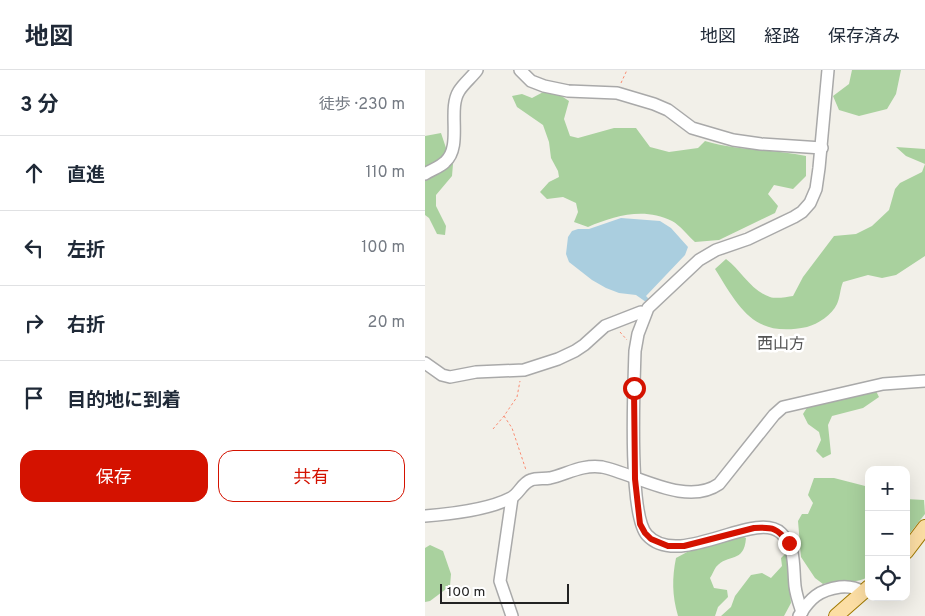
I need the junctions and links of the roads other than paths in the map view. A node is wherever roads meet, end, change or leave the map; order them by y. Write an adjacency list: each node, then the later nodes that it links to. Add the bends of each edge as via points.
1 (477, 70): 5 (street, via 459,90 451,154 446,162)
2 (520, 70): 4 (street, via 544,86 568,91 617,93 668,110 692,128 733,140)
3 (828, 70): 4 (street)
4 (822, 148): 6 (street, via 816,189 802,212 699,260)
5 (425, 174)
6 (649, 308): 7 (street, via 597,331 575,351 524,370 476,372 450,377); 9 (street, via 635,351)
7 (425, 363)
8 (925, 381): 9 (street, via 883,384 783,408 711,490 683,492)
9 (635, 479): 10 (street, via 602,467 589,467 551,478 530,480); 16 (street, via 640,524 651,539 668,546 684,546 754,528 775,528 789,543)
10 (512, 498): 11 (street, via 487,506); 17 (street, via 500,581)
11 (425, 516)
12 (925, 527): 13 (main road)
13 (910, 547)
14 (865, 590): 16 (street, via 848,586 825,589)
15 (865, 591): 18 (main road)
16 (801, 614)
17 (512, 616)
18 (836, 616)

